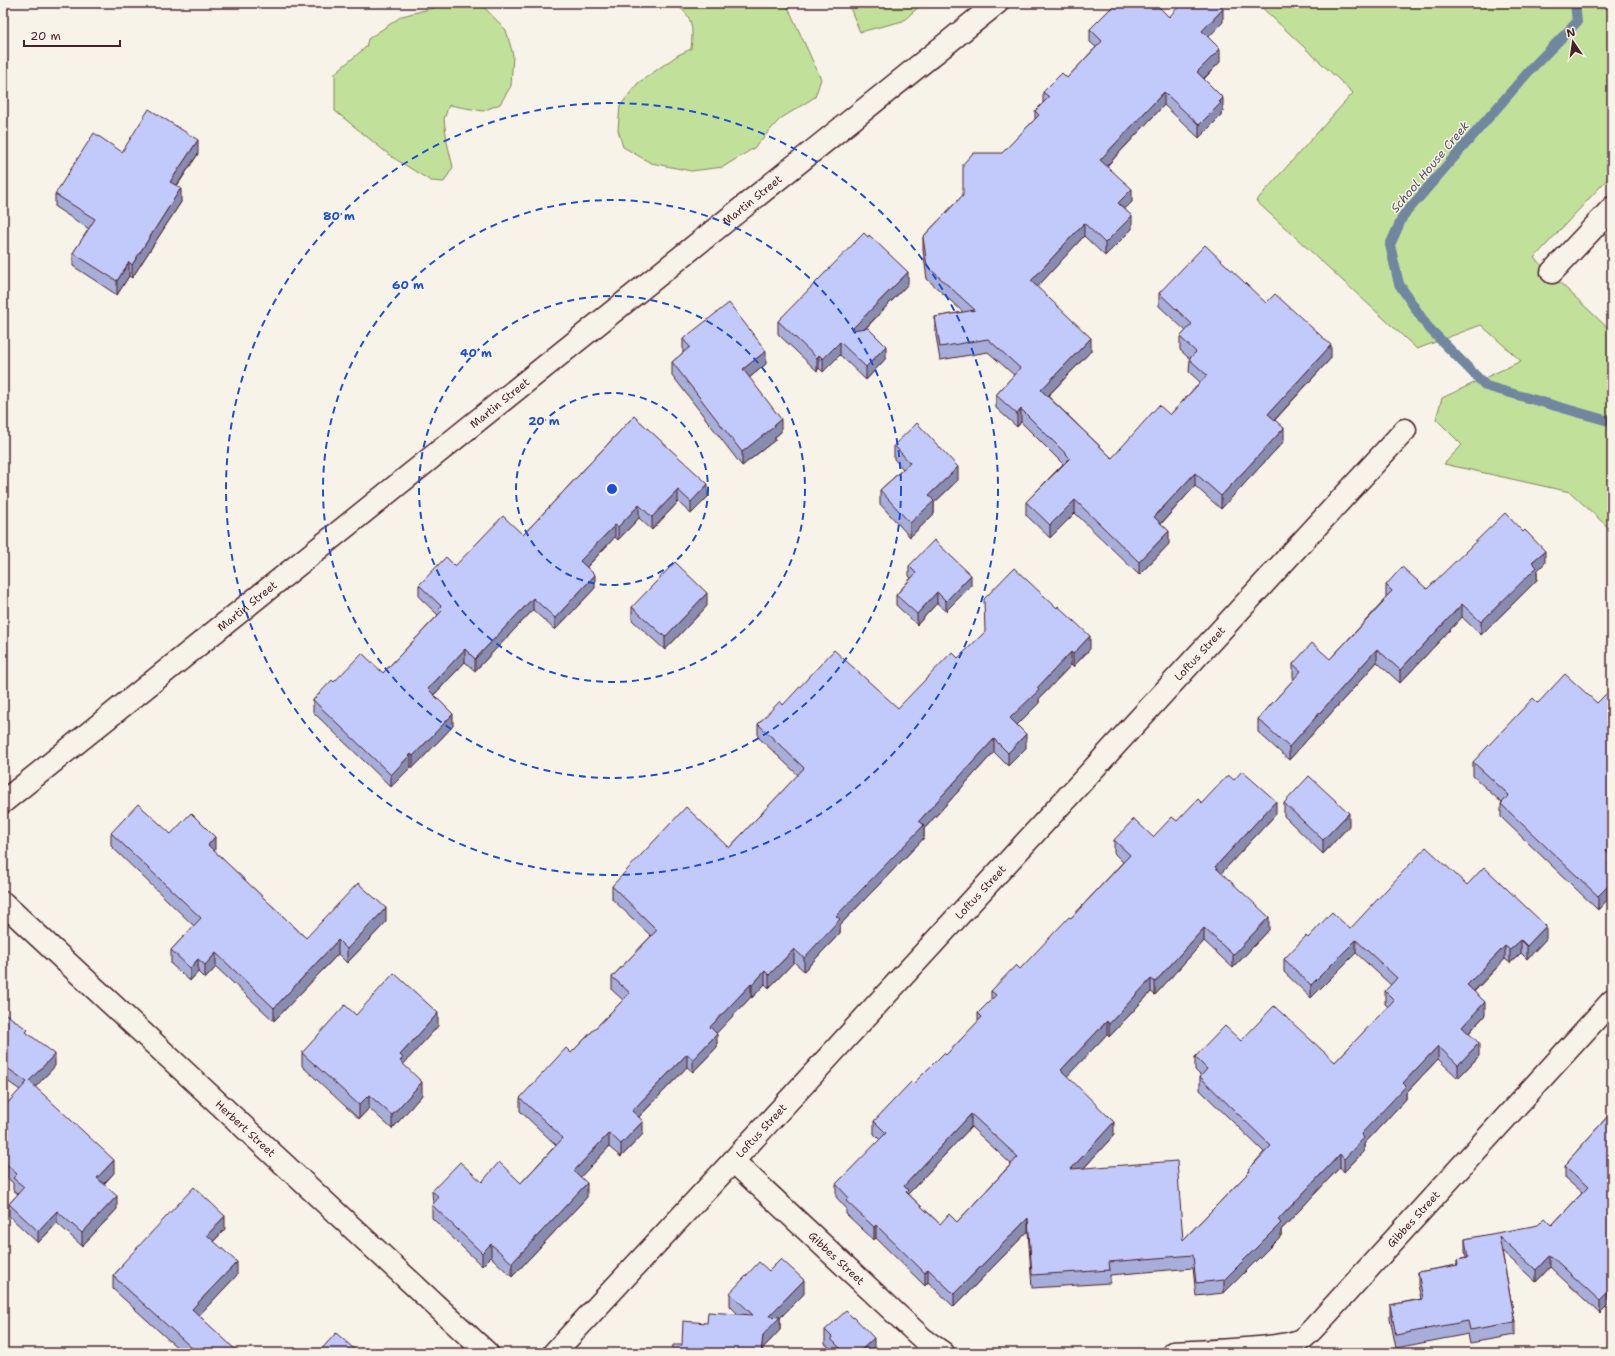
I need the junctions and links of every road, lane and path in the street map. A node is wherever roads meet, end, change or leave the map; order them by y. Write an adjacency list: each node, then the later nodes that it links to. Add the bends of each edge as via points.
1 (997, 3): 5 (street, Martin Street)
2 (1612, 208): 3 (street)
3 (1552, 272)
4 (1405, 430): 8 (street, Loftus Street)
5 (3, 802)
6 (3, 903): 10 (street, Herbert Street)
7 (1612, 1001): 9 (street, Gibbes Street, via 1324,1317)
8 (733, 1161): 11 (street, Loftus Street); 12 (street, Gibbes Street, via 923,1339)
9 (1308, 1346): 13 (street, Gibbes Street, via 1288,1344)
10 (487, 1353)
11 (554, 1353)
12 (943, 1353)
13 (1173, 1353)

